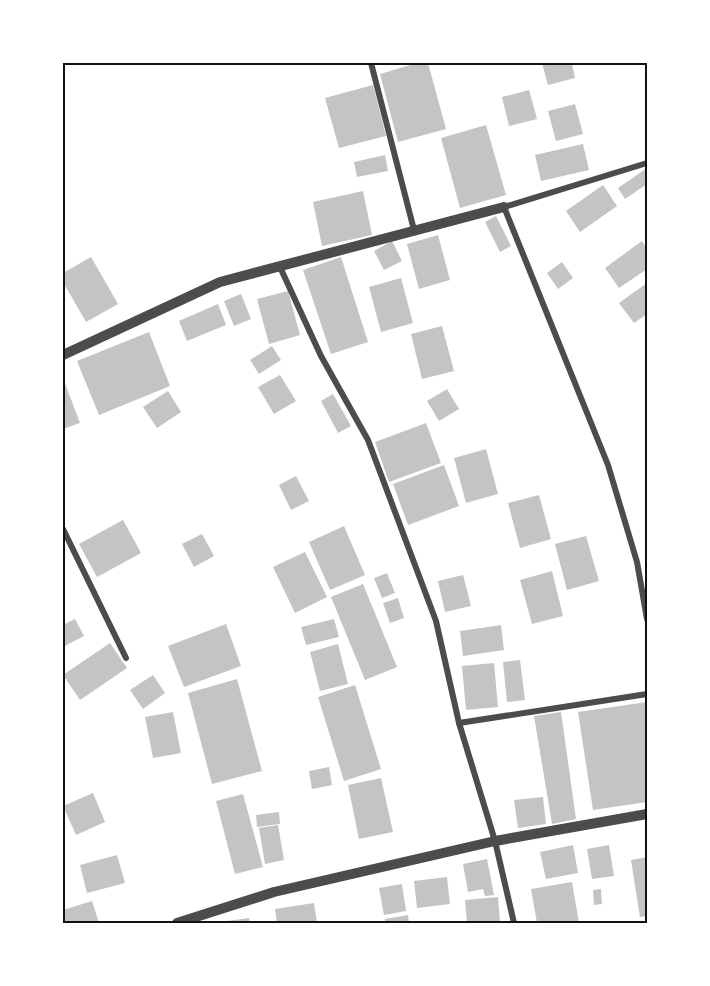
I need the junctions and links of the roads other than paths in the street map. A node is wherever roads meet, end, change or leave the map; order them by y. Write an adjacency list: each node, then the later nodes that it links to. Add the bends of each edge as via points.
1 (371, 63): 4 (street)
2 (647, 163): 3 (street)
3 (504, 207): 4 (street); 8 (street, via 608,465 637,562)
4 (414, 231): 5 (street)
5 (280, 267): 6 (street, via 220,282); 11 (street, via 321,356 368,440 436,621)
6 (63, 355)
7 (63, 529): 9 (street)
8 (647, 619)
9 (126, 658)
10 (647, 694): 11 (street)
11 (459, 723): 13 (street)
12 (647, 814): 13 (street)
13 (495, 841): 14 (street, via 274,892); 15 (street)
14 (177, 923)
15 (514, 923)

